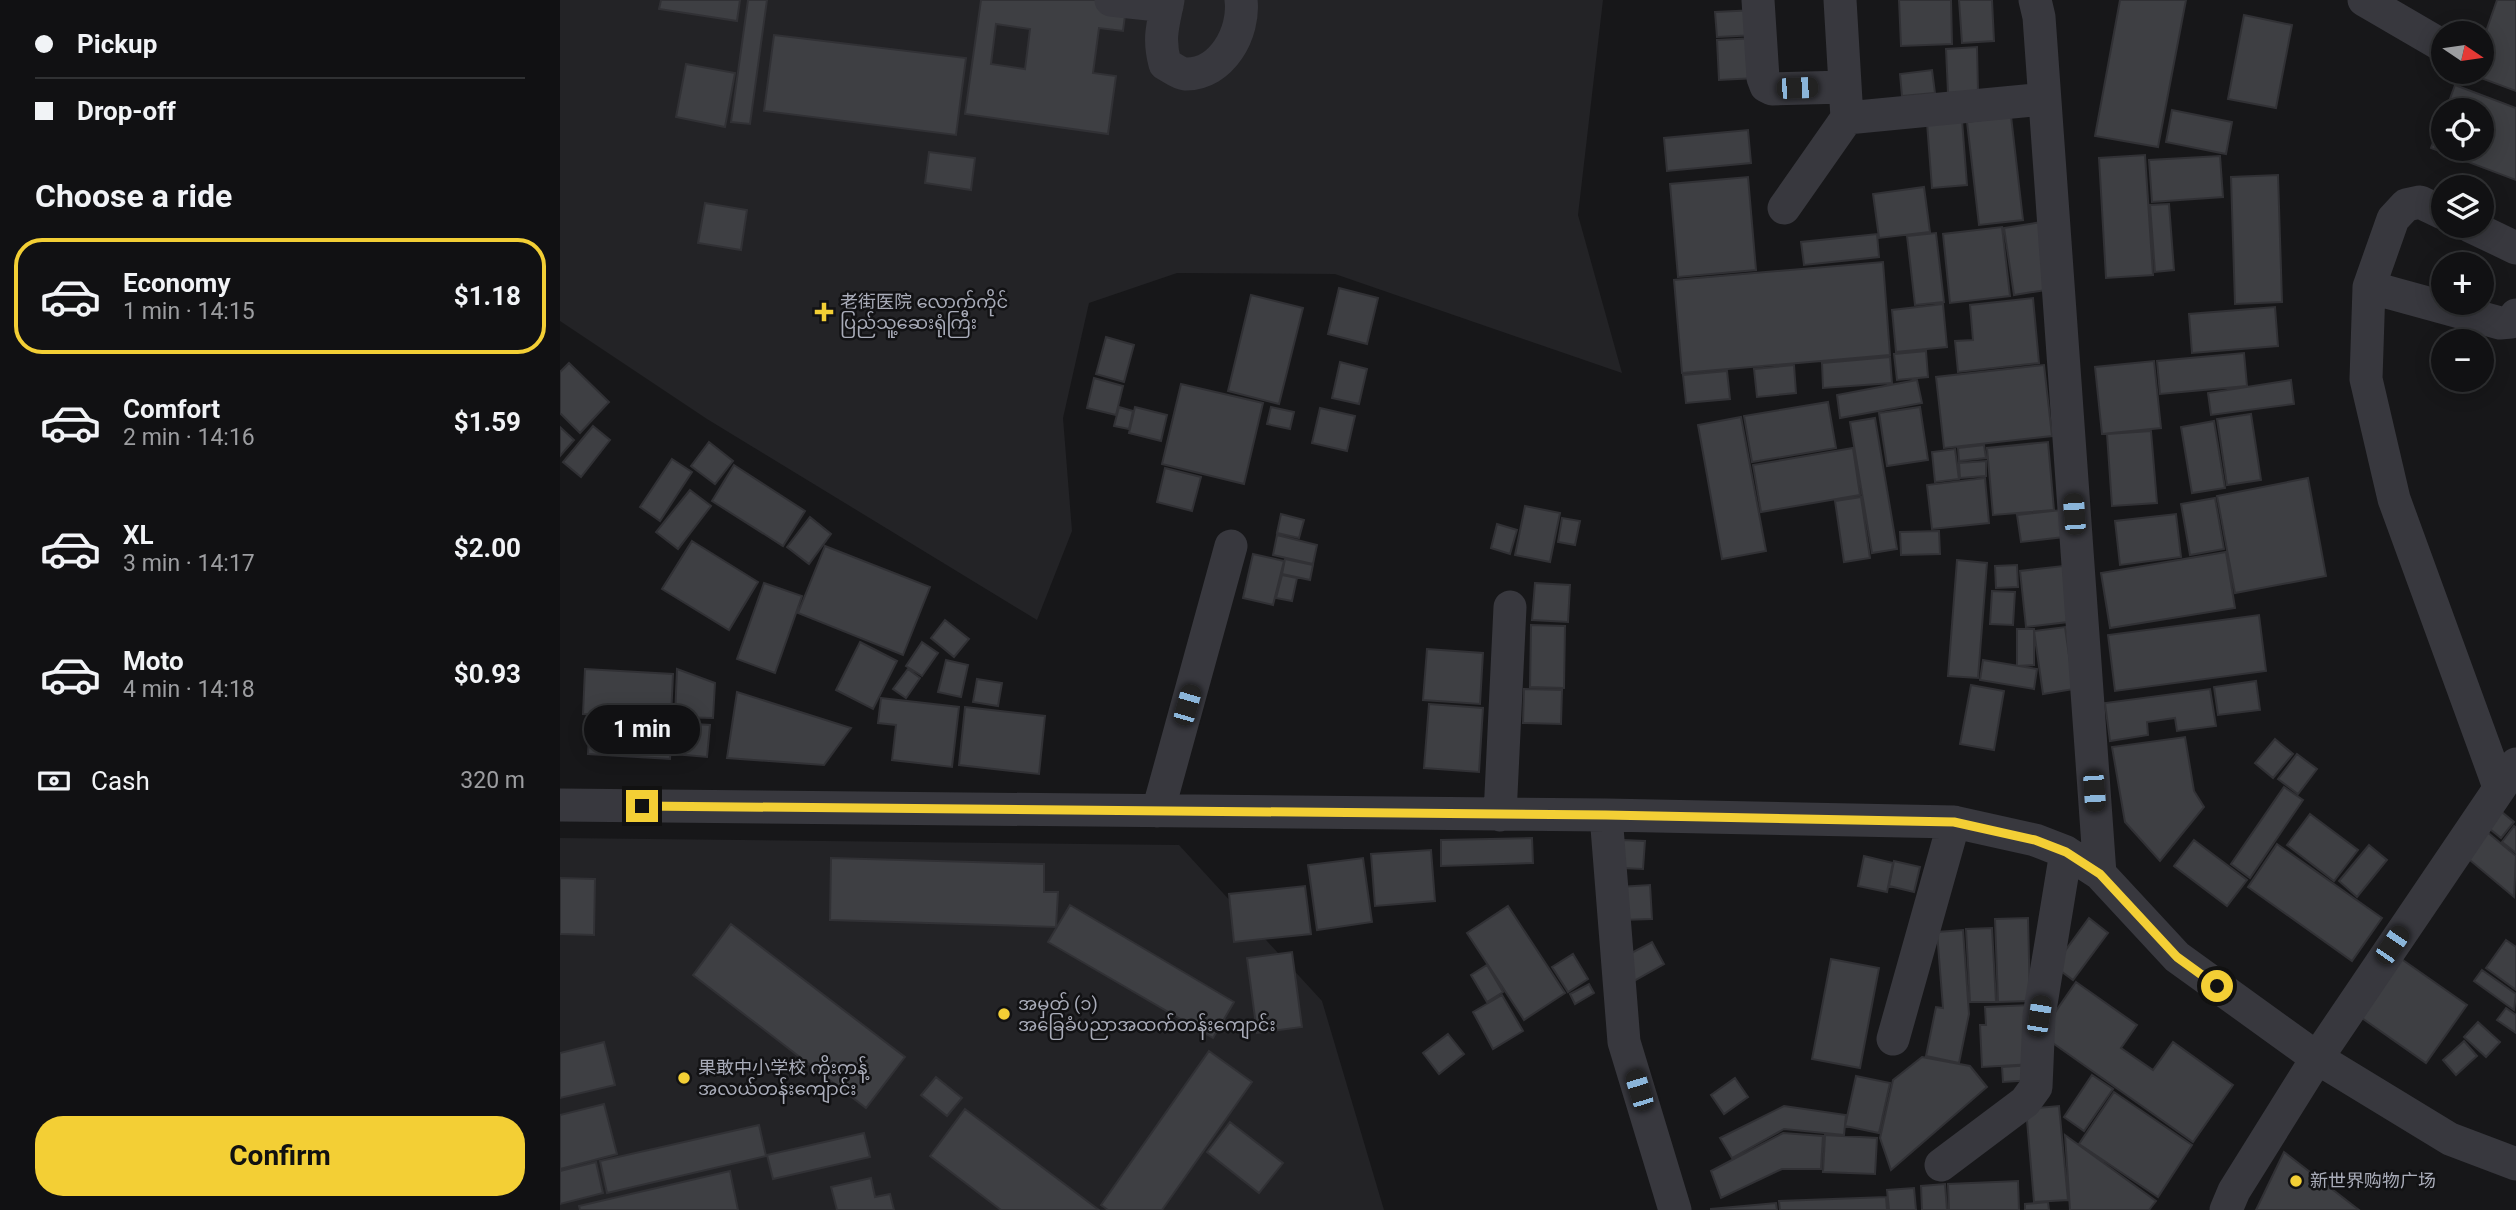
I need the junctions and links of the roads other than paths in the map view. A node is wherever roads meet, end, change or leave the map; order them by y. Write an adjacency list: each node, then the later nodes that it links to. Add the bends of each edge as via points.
1 (1111, 0): 6 (street)
2 (1241, 0): 6 (street, via 1237,36 1227,52 1199,71 1183,74 1166,64 1162,51 1160,37)
3 (1758, 0): 10 (street, via 1766,86)
4 (1840, 0): 10 (street)
5 (2364, 0): 8 (street)
6 (1168, 3)
7 (2040, 6): 9 (street)
8 (2431, 39)
9 (2044, 99): 10 (street); 26 (street)
10 (1846, 102): 12 (street)
11 (2431, 207): 15 (street, via 2420,202 2406,205 2393,219)
12 (1784, 208)
13 (2494, 237): 14 (street)
14 (2516, 248)
15 (2369, 287): 16 (street, via 2500,323 2511,322); 19 (street, via 2366,379 2394,499)
16 (2516, 315)
17 (1231, 546): 21 (street)
18 (1510, 607): 22 (street)
19 (2507, 776): 28 (street)
20 (560, 805): 21 (street)
21 (1158, 811): 22 (street)
22 (1500, 815): 23 (street)
23 (1606, 815): 24 (street); 31 (street, via 1624,1042)
24 (1954, 822): 25 (street, via 2035,840); 27 (street)
25 (2066, 852): 26 (street); 30 (street, via 2039,1016 2036,1087 2025,1102)
26 (2100, 874): 28 (street, via 2177,957)
27 (1893, 1039)
28 (2317, 1058): 29 (street, via 2450,1139); 32 (street)
29 (2516, 1164)
30 (1941, 1165)
31 (1675, 1210)
32 (2226, 1210)

